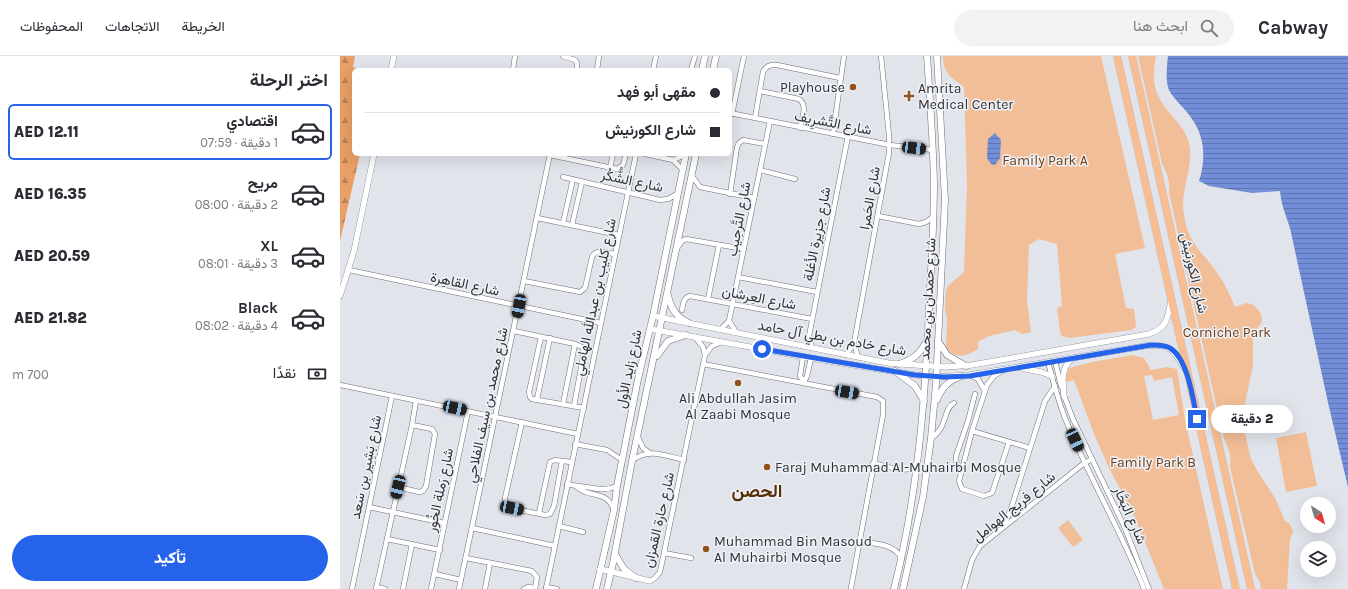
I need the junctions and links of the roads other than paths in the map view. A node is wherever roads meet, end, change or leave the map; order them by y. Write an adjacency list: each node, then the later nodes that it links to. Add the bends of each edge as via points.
1 (394, 56): 18 (street)
2 (515, 56): 19 (street)
3 (563, 56): 17 (street)
4 (599, 56): 21 (street)
5 (656, 56): 22 (street)
6 (695, 56): 23 (street)
7 (704, 56): 24 (main road)
8 (716, 56): 25 (main road)
9 (744, 56): 29 (street)
10 (844, 56): 27 (street)
11 (881, 56): 37 (street, شارع الحَمرا)
12 (927, 56): 38 (main road, شارع حمدان بن محمد)
13 (937, 56): 103 (main road, شارع حمدان بن محمد, via 945,200)
14 (1113, 56): 26 (highway)
15 (1117, 56): 26 (highway, شارع الكورنيش)
16 (1132, 56): 228 (highway, شارع الكورنيش)
17 (575, 58): 20 (street)
18 (391, 68)
19 (513, 68)
20 (577, 68)
21 (596, 68)
22 (653, 68)
23 (692, 68)
24 (702, 68)
25 (713, 68)
26 (1120, 68): 80 (highway, شارع الكورنيش)
27 (840, 78): 28 (street, via 770,65 763,72); 34 (street)
28 (760, 91): 31 (street); 33 (street, via 801,100 804,106)
29 (732, 109)
30 (732, 113): 31 (street, شارع التَّشرِيف)
31 (755, 118): 32 (street, شارع التَّشرِيف)
32 (770, 121): 33 (street, شارع التَّشرِيف); 36 (street, شارع التَّرحِيب)
33 (800, 128): 34 (street, شارع التَّشرِيف)
34 (833, 134): 35 (street, شارع التَّشرِيف)
35 (848, 136): 37 (street, شارع التَّشرِيف); 78 (street, شارع جزيرة الأغلة)
36 (765, 144): 54 (street, شارع التَّرحِيب); 62 (street, via 743,140 739,143)
37 (890, 145): 38 (street, شارع التَّشرِيف); 64 (street, شارع الحَمرا)
38 (933, 150): 65 (main road, شارع حمدان بن محمد)
39 (374, 156): 74 (street)
40 (550, 156): 66 (street, شارع محمد بن سيف الفلاحي)
41 (555, 156): 50 (street)
42 (578, 156): 50 (street)
43 (613, 156): 52 (street)
44 (625, 156): 52 (street, via 622,167)
45 (636, 156): 60 (street, شارع كليب بن عبدالله الهاملي)
46 (654, 156): 51 (street)
47 (683, 156): 51 (street)
48 (686, 156): 53 (main road, شارع زايد الأول)
49 (696, 156): 55 (main road, شارع زايد الأول)
50 (577, 160): 52 (street)
51 (673, 160): 53 (street)
52 (610, 168)
53 (682, 170): 61 (main road, شارع زايد الأول)
54 (760, 170): 57 (street); 63 (street, شارع التَّرحِيب)
55 (692, 176): 62 (street, via 700,187); 71 (main road, شارع زايد الأول)
56 (563, 177): 58 (street, شارع الشُّكُر)
57 (795, 179)
58 (573, 180): 59 (street, شارع الشُّكُر); 67 (street)
59 (582, 182): 60 (street, شارع الشُّكُر); 68 (street, شارع الشُّكُر)
60 (628, 193): 61 (street, شارع الشُّكُر, via 660,200); 69 (street, شارع كليب بن عبدالله الهاملي)
61 (677, 194): 85 (main road, شارع زايد الأول)
62 (730, 194): 63 (street)
63 (754, 198): 72 (street, شارع التَّرحِيب)
64 (878, 216): 65 (street, via 919,224); 105 (street, شارع الحَمرا)
65 (933, 217): 102 (main road, شارع حمدان بن محمد)
66 (537, 218): 67 (street); 76 (street, شارع محمد بن سيف الفلاحي)
67 (563, 223): 68 (street)
68 (572, 225): 69 (street)
69 (619, 235): 73 (street, شارع كليب بن عبدالله الهاملي)
70 (719, 245): 71 (street, via 686,239); 72 (street); 81 (street, شارع العِرشان)
71 (678, 247): 77 (main road, شارع زايد الأول)
72 (744, 249): 75 (street, شارع التَّرحِيب)
73 (615, 254): 76 (street, via 594,253 585,288 580,292); 89 (street, شارع كليب بن عبدالله الهاملي)
74 (349, 270): 79 (street); 83 (street, شارع القاهِرة)
75 (738, 277): 78 (street); 82 (street, شارع التَّرحِيب)
76 (524, 281): 83 (street, شارع محمد بن سيف الفلاحي)
77 (668, 292): 86 (main road, شارع زايد الأول); 90 (main road, via 674,312)
78 (817, 292): 87 (street, شارع جزيرة الأغلة)
79 (340, 296)
80 (1171, 296): 96 (street, شارع خادم بن بطي آل حامد, via 1164,326); 127 (highway, شارع الكورنيش)
81 (708, 299): 82 (street, شارع العِرشان); 84 (street, via 688,297)
82 (733, 304): 87 (street, شارع العِرشان); 88 (street, شارع التَّرحِيب)
83 (519, 306): 89 (street, شارع القاهِرة); 93 (street, شارع محمد بن سيف الفلاحي)
84 (682, 310)
85 (653, 316): 86 (street, شارع خادم بن بطي آل حامد); 91 (main road, شارع زايد الأول)
86 (663, 318): 90 (street, شارع خادم بن بطي آل حامد); 94 (main road, شارع زايد الأول)
87 (812, 319): 99 (street, شارع جزيرة الأغلة)
88 (730, 322): 92 (street); 95 (street)
89 (601, 323): 148 (street, شارع كليب بن عبدالله الهاملي)
90 (689, 323): 92 (street, شارع خادم بن بطي آل حامد)
91 (650, 329): 94 (street, شارع خادم بن بطي آل حامد); 163 (main road, شارع زايد الأول)
92 (721, 329): 95 (street, شارع خادم بن بطي آل حامد)
93 (514, 331): 98 (street); 150 (street, شارع محمد بن سيف الفلاحي)
94 (660, 331): 97 (street, شارع خادم بن بطي آل حامد); 116 (main road, شارع زايد الأول)
95 (736, 332): 108 (street, شارع خادم بن بطي آل حامد)
96 (1149, 334): 107 (street, via 1155,338); 123 (street, شارع خادم بن بطي آل حامد)
97 (686, 335): 100 (street, شارع خادم بن بطي آل حامد); 116 (main road, via 668,341)
98 (541, 336): 101 (street); 141 (street, via 529,394)
99 (809, 336): 108 (street, شارع جزيرة الأغلة); 109 (street, شارع جزيرة الأغلة)
100 (696, 337): 104 (street, شارع خادم بن بطي آل حامد); 111 (street)
101 (550, 338): 106 (street); 141 (street)
102 (928, 338): 120 (main road, via 917,356); 121 (main road, شارع حمدان بن محمد)
103 (938, 341): 122 (main road, شارع حمدان بن محمد); 123 (main road, via 950,358)
104 (722, 342): 111 (street, via 712,346); 112 (street, شارع خادم بن بطي آل حامد)
105 (854, 343): 110 (street, شارع الحَمرا); 113 (street, شارع الحَمرا)
106 (576, 344): 145 (street); 146 (street, via 582,347 584,352)
107 (1151, 345): 115 (street, شارع خادم بن بطي آل حامد); 127 (street, شارع خادم بن بطي آل حامد, via 1170,349)
108 (802, 346): 109 (street, شارع خادم بن بطي آل حامد)
109 (812, 348): 110 (street, شارع خادم بن بطي آل حامد)
110 (846, 355): 113 (street, شارع خادم بن بطي آل حامد)
111 (705, 356): 119 (street, شارع حارة القمزان)
112 (803, 356): 114 (street, شارع خادم بن بطي آل حامد); 114 (street, via 800,376 804,382)
113 (858, 357): 120 (street, شارع خادم بن بطي آل حامد)
114 (811, 358): 126 (street, شارع خادم بن بطي آل حامد)
115 (1073, 358): 117 (street, شارع خادم بن بطي آل حامد); 140 (street, via 1065,366 1063,374)
116 (654, 361): 157 (main road, شارع زايد الأول)
117 (1055, 361): 118 (street, شارع خادم بن بطي آل حامد); 140 (street, شارع البَحَّار)
118 (1048, 362): 124 (street, شارع خادم بن بطي آل حامد); 131 (street, شارع البَحَّار)
119 (704, 364): 164 (street, شارع حارة القمزان); 169 (street, via 879,398 884,406)
120 (899, 364): 121 (street, شارع خادم بن بطي آل حامد)
121 (926, 366): 122 (street, شارع خادم بن بطي آل حامد); 128 (main road, شارع حمدان بن محمد)
122 (937, 366): 123 (street, شارع خادم بن بطي آل حامد); 132 (main road, شارع حمدان بن محمد)
123 (966, 366)
124 (1017, 367): 125 (street, شارع خادم بن بطي آل حامد); 131 (street)
125 (1003, 370): 130 (street, شارع خادم بن بطي آل حامد); 135 (street, via 990,380)
126 (895, 371): 128 (street, شارع خادم بن بطي آل حامد); 143 (main road, via 916,386)
127 (1187, 372): 227 (highway, شارع الكورنيش)
128 (926, 376): 132 (street, شارع خادم بن بطي آل حامد); 143 (main road, شارع حمدان بن محمد)
129 (962, 376): 130 (street, شارع خادم بن بطي آل حامد); 132 (street, شارع خادم بن بطي آل حامد); 147 (main road, via 945,385)
130 (970, 376): 135 (street, via 978,379)
131 (1052, 376): 134 (street, شارع البَحَّار)
132 (936, 377): 147 (main road, شارع حمدان بن محمد)
133 (340, 385): 139 (street)
134 (1055, 386): 137 (street); 138 (street, شارع البَحَّار)
135 (985, 391): 151 (street)
136 (975, 394): 152 (street)
137 (1048, 394): 138 (street); 161 (street)
138 (1057, 394): 171 (street, شارع البَحَّار)
139 (392, 396): 142 (street); 177 (street, شارع بَشِير بن سَعد)
140 (1064, 396): 167 (street, شارع البَحَّار)
141 (535, 399): 145 (street)
142 (416, 400): 149 (street); 154 (street)
143 (924, 401): 170 (main road, شارع حمدان بن محمد)
144 (954, 403): 158 (street, via 948,407 942,428)
145 (563, 404): 146 (street)
146 (574, 406): 148 (street)
147 (934, 407): 158 (main road, شارع حمدان بن محمد)
148 (584, 408): 156 (street, شارع كليب بن عبدالله الهاملي)
149 (468, 411): 150 (street); 183 (street, شارع رَملة الخُور)
150 (495, 417): 153 (street); 185 (street, شارع محمد بن سيف الفلاحي)
151 (977, 417): 152 (street); 155 (street)
152 (968, 421): 172 (street, via 956,456 958,466)
153 (522, 422): 156 (street); 181 (street, via 505,502 510,508)
154 (412, 425): 175 (street); 175 (street, via 432,429 434,432 435,440 424,489 419,492)
155 (972, 431): 159 (street); 172 (street)
156 (578, 434): 160 (street, شارع كليب بن عبدالله الهاملي)
157 (637, 437): 162 (street, via 643,448); 166 (main road, شارع زايد الأول)
158 (931, 438): 223 (main road, شارع حمدان بن محمد, via 923,497)
159 (1009, 442): 161 (street); 172 (street, via 990,495 982,496 962,489 959,481)
160 (576, 444): 163 (street, via 607,450); 168 (street, شارع كليب بن عبدالله الهاملي)
161 (1030, 448): 180 (street)
162 (650, 453): 164 (street, شارع حارة القمزان); 166 (street, via 640,455)
163 (622, 460): 174 (main road, شارع زايد الأول)
164 (684, 460): 195 (street, شارع حارة القمزان)
165 (562, 461): 168 (street); 181 (street, via 552,510 548,514); 181 (street, via 553,460 549,464)
166 (632, 461): 196 (main road, شارع زايد الأول)
167 (1093, 461): 171 (street, شارع فريج الهوامل); 186 (street, شارع البَحَّار)
168 (571, 462): 173 (street, شارع كليب بن عبدالله الهاملي)
169 (873, 463): 170 (street, via 907,470); 191 (street)
170 (918, 464): 199 (main road, شارع حمدان بن محمد)
171 (1086, 465): 182 (street, شارع فريج الهوامل, via 1077,469); 188 (street, شارع البَحَّار)
172 (962, 467)
173 (567, 484): 176 (street); 184 (street, شارع كليب بن عبدالله الهاملي)
174 (617, 486): 176 (street, via 601,490); 178 (main road, شارع زايد الأول)
175 (398, 487): 179 (street)
176 (577, 487): 178 (street, via 603,496)
177 (369, 507): 179 (street); 212 (street, شارع بَشِير بن سَعد)
178 (614, 510): 201 (main road, شارع زايد الأول)
179 (393, 512): 183 (street); 190 (street)
180 (1010, 512): 182 (street); 187 (street)
181 (539, 513)
182 (1014, 519): 187 (street, شارع فريج الهوامل)
183 (444, 523): 194 (street, شارع رَملة الخُور)
184 (559, 526): 189 (street); 193 (street, شارع كليب بن عبدالله الهاملي)
185 (472, 528): 193 (street); 197 (street, شارع محمد بن سيف الفلاحي)
186 (1126, 529): 188 (street); 226 (street, شارع البَحَّار)
187 (1000, 530): 224 (street, شارع فريج الهوامل, via 977,550)
188 (1119, 530): 225 (street, شارع البَحَّار)
189 (582, 532)
190 (387, 539): 192 (street); 209 (street)
191 (860, 541): 199 (street, via 889,547); 211 (street)
192 (412, 544): 194 (street); 214 (street)
193 (555, 546): 210 (street, شارع كليب بن عبدالله الهاملي)
194 (440, 550): 203 (street, شارع رَملة الخُور)
195 (664, 553): 198 (street); 207 (street, شارع حارة القمزان, via 660,572)
196 (615, 554): 202 (main road, شارع زايد الأول); 204 (main road, via 624,569)
197 (466, 558): 200 (street); 205 (street, شارع محمد بن سيف الفلاحي)
198 (691, 558)
199 (902, 559): 222 (main road, شارع حمدان بن محمد)
200 (490, 563): 217 (street); 219 (street, via 532,571 537,577)
201 (600, 569): 202 (street); 206 (main road, شارع زايد الأول)
202 (611, 572): 204 (street); 208 (main road, شارع زايد الأول)
203 (435, 574): 205 (street); 215 (street, شارع رَملة الخُور)
204 (636, 578): 207 (street)
205 (461, 580): 216 (street, شارع محمد بن سيف الفلاحي)
206 (598, 580): 208 (street); 221 (main road, شارع زايد الأول)
207 (650, 581)
208 (608, 586)
209 (376, 588): 213 (street)
210 (546, 588): 220 (street)
211 (851, 588)
212 (352, 589)
213 (385, 589)
214 (403, 589)
215 (432, 589)
216 (459, 589)
217 (485, 589)
218 (524, 589): 219 (street)
219 (535, 589)
220 (557, 589)
221 (596, 589)
222 (894, 589)
223 (903, 589)
224 (964, 589)
225 (1144, 589)
226 (1149, 589)
227 (1236, 589)
228 (1251, 589)

